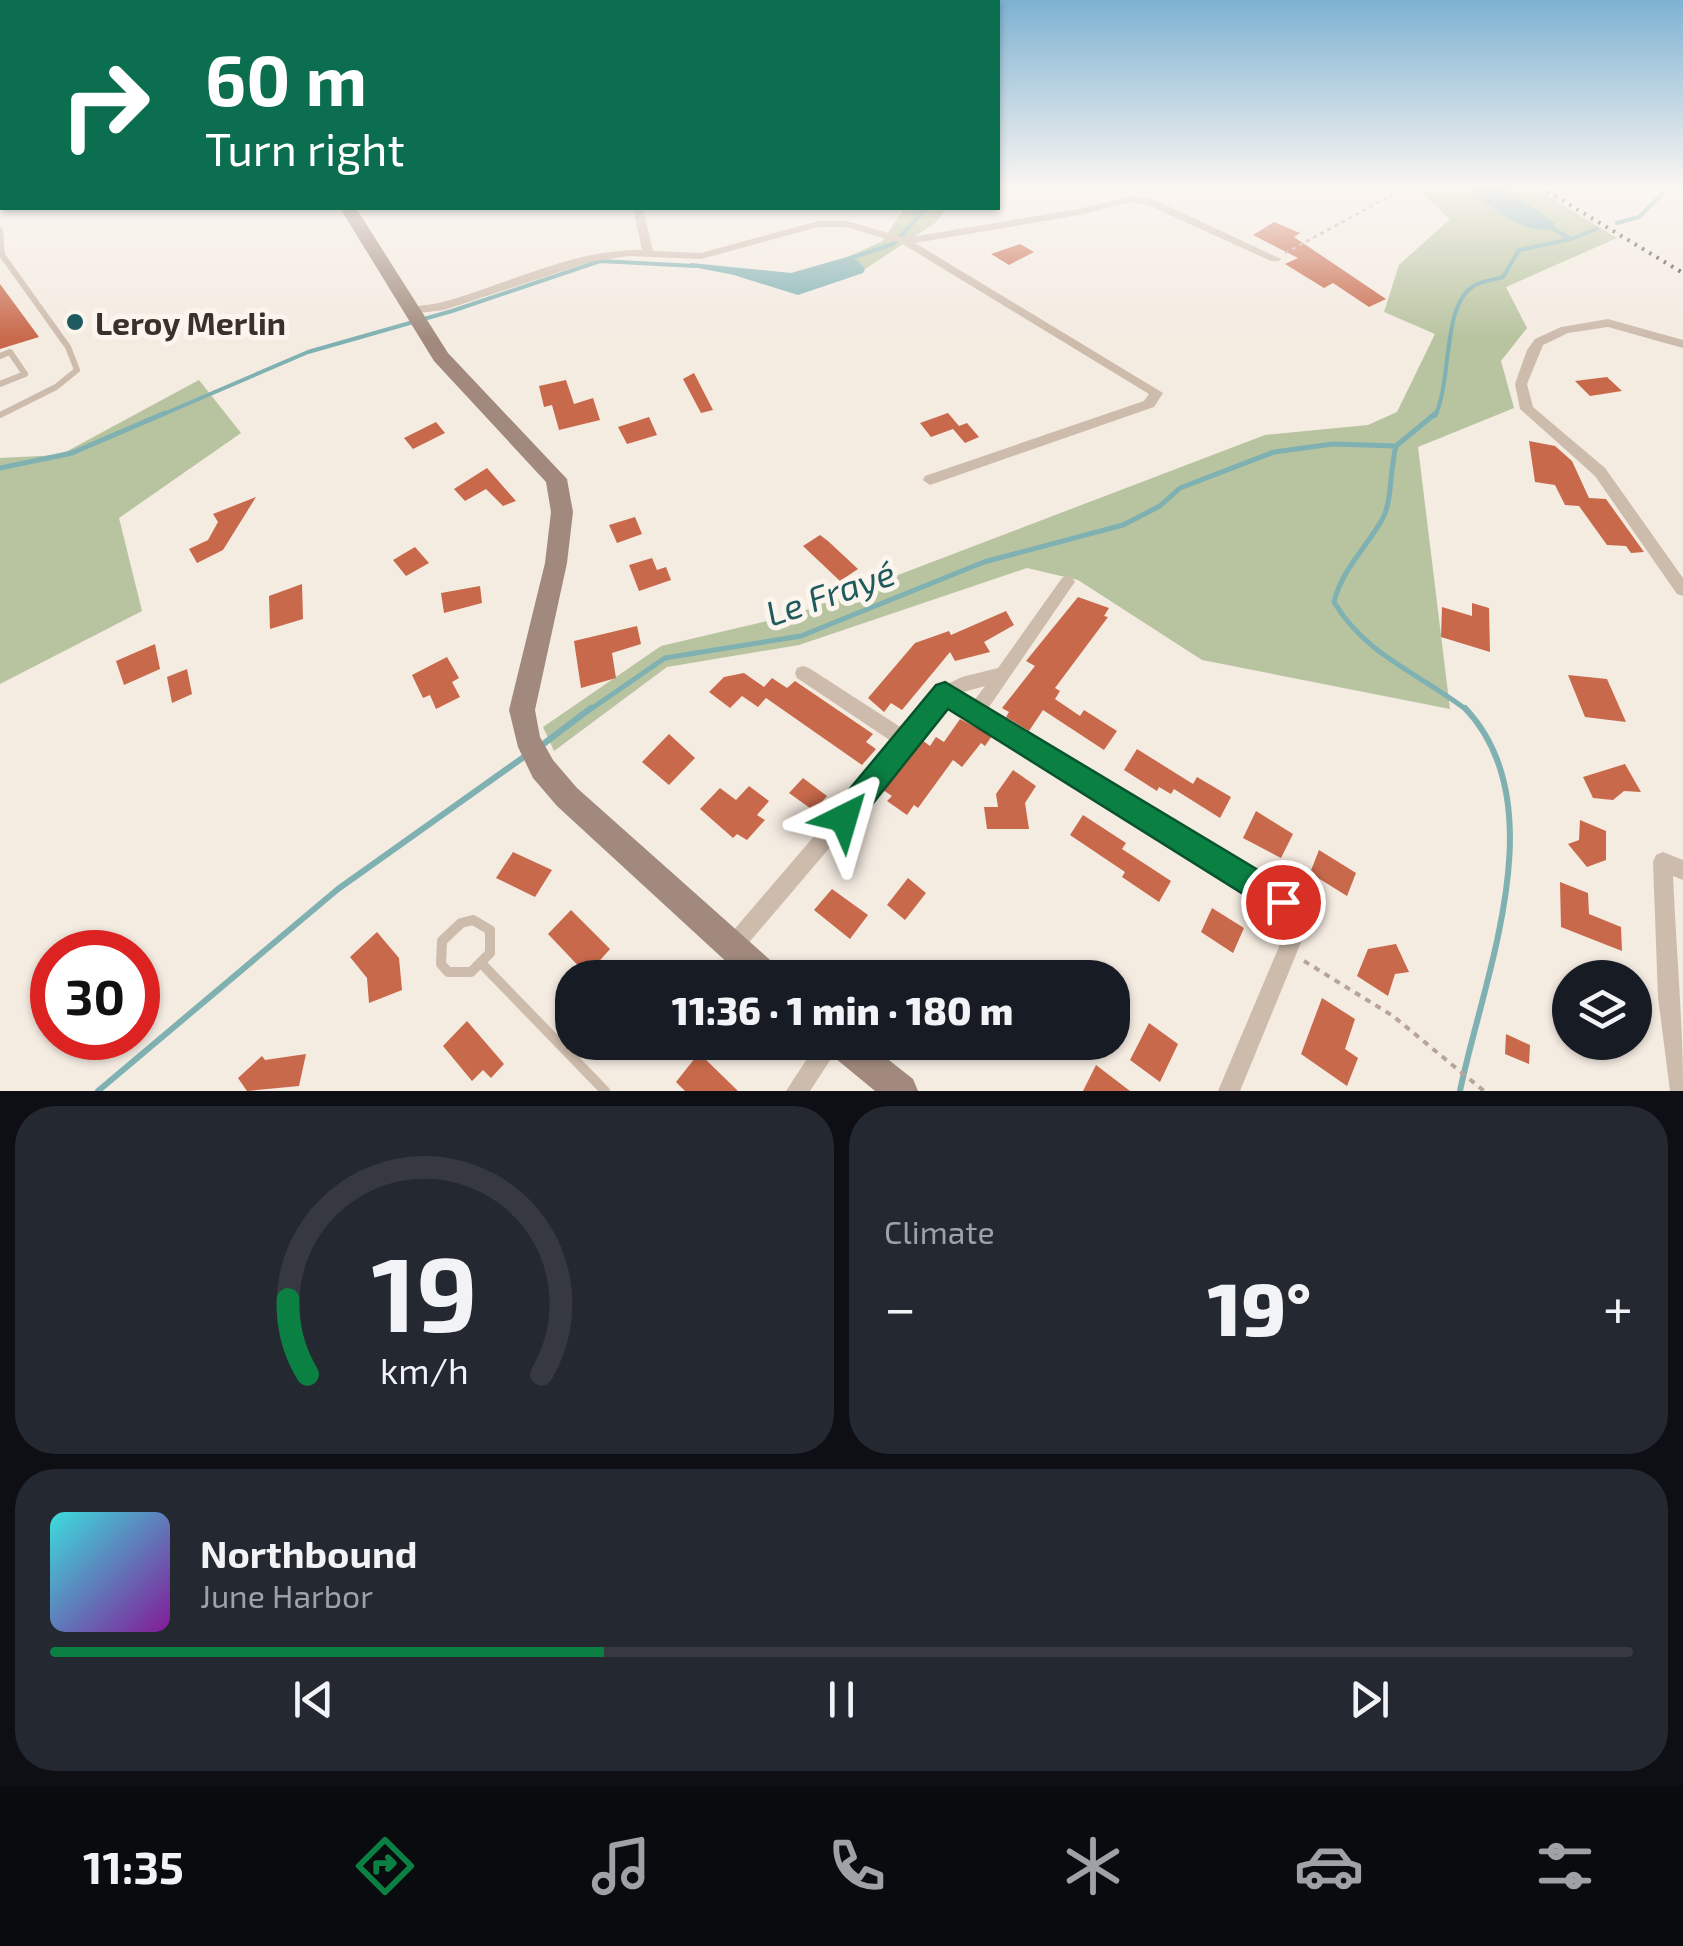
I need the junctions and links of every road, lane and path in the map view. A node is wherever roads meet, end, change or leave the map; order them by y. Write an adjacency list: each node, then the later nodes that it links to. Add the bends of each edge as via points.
1 (1, 238): 16 (lane, via 2,255 78,370)
2 (367, 238): 12 (street)
3 (645, 238): 10 (street)
4 (767, 238): 10 (street, via 701,256)
5 (897, 238): 9 (street)
6 (918, 238): 9 (street)
7 (1228, 238): 11 (street)
8 (1312, 238): 11 (path)
9 (905, 240): 17 (street, via 1157,393 1150,404)
10 (648, 253): 12 (street, via 588,260)
11 (1274, 259)
12 (416, 317): 26 (street, via 474,396 556,479 562,512 556,563 522,710 533,751 567,797)
13 (1683, 344): 19 (street, via 1608,323 1565,330 1532,350 1521,384 1527,410 1600,472)
14 (0, 356): 15 (lane, via 10,352 25,374)
15 (0, 384)
16 (0, 415)
17 (930, 480)
18 (1067, 582): 21 (street)
19 (1683, 590)
20 (803, 673): 24 (street)
21 (1003, 674): 22 (street); 23 (street)
22 (945, 693): 23 (street); 24 (street)
23 (976, 712): 27 (street, via 1283,902 1295,924)
24 (906, 741): 26 (street)
25 (1683, 870): 37 (street, via 1663,862 1668,998)
26 (733, 946): 28 (street)
27 (1287, 951): 35 (street); 36 (path, via 1422,1034)
28 (748, 960)
29 (482, 964): 29 (lane, via 490,930 483,922 460,922 442,941 441,964 459,975); 32 (lane)
30 (819, 1060): 33 (street)
31 (862, 1060): 34 (street)
32 (604, 1091)
33 (797, 1091)
34 (901, 1091)
35 (1229, 1091)
36 (1484, 1091)
37 (1681, 1091)

